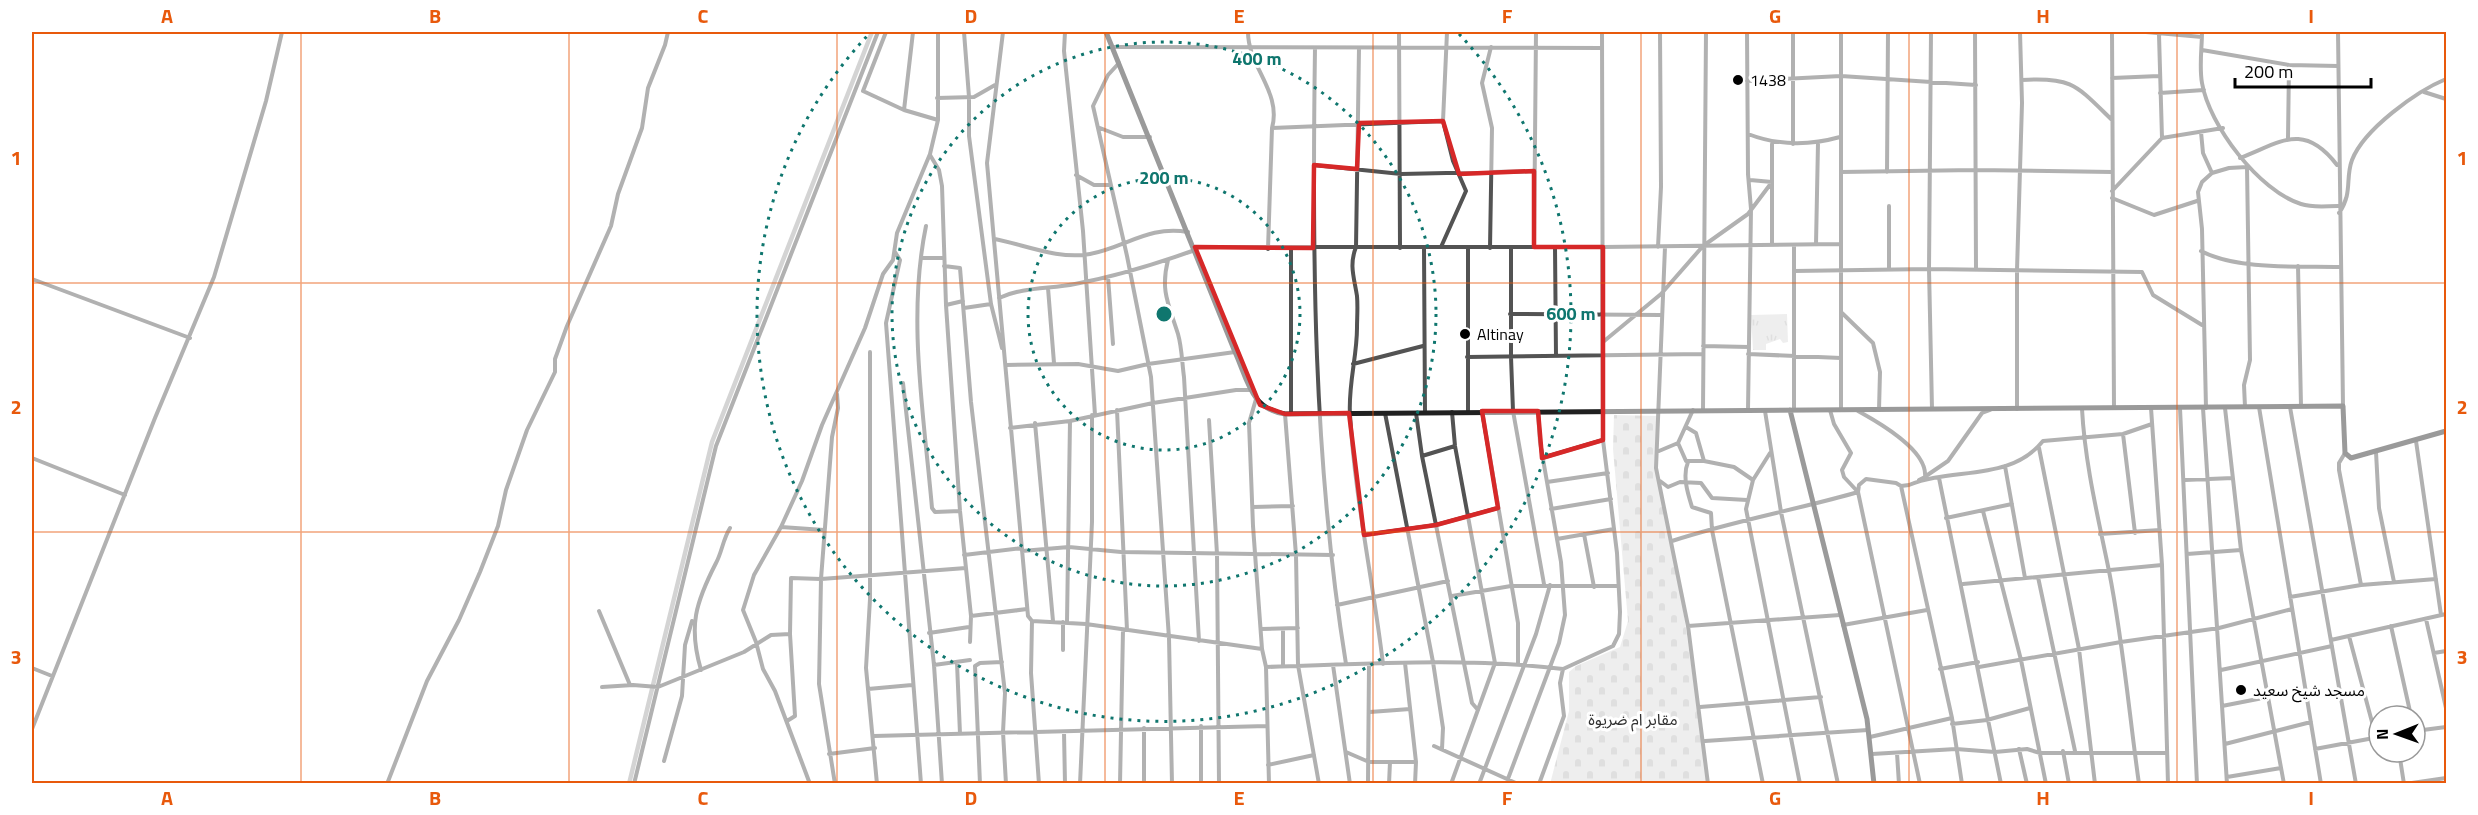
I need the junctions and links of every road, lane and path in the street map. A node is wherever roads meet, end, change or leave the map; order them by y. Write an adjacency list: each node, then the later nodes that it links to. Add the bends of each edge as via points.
1 (282, 32): 169 (street, via 220,258)
2 (668, 32): 507 (street, via 648,88 642,128 611,226 567,326 555,359 555,372 527,430 484,562 426,681)
3 (878, 32): 426 (street, via 716,446)
4 (886, 32): 61 (street, via 863,91)
5 (913, 32): 61 (street)
6 (938, 32): 59 (street)
7 (964, 32): 58 (street)
8 (1003, 32): 53 (street)
9 (1065, 32): 97 (street)
10 (1106, 32): 32 (street)
11 (1248, 32): 31 (street)
12 (1399, 32): 36 (street)
13 (1447, 32): 33 (street)
14 (1536, 32): 38 (street)
15 (1602, 32): 39 (street)
16 (1660, 32): 123 (street)
17 (1706, 32): 118 (street)
18 (1747, 32): 51 (street)
19 (1793, 32): 48 (street)
20 (1841, 32): 44 (street)
21 (1888, 32): 46 (street)
22 (1931, 32): 52 (street)
23 (1975, 32): 54 (street)
24 (2020, 32): 50 (street)
25 (2112, 32): 47 (street)
26 (2146, 32): 29 (street)
27 (2202, 32): 30 (street)
28 (2338, 32): 43 (street)
29 (2159, 35): 30 (street); 45 (street)
30 (2202, 37): 40 (street)
31 (1248, 46): 32 (street); 34 (street); 69 (street, via 1274,102)
32 (1112, 47): 41 (street)
33 (1447, 47): 36 (street); 37 (street); 64 (street)
34 (1315, 48): 35 (street); 67 (street)
35 (1359, 48): 36 (street); 66 (street)
36 (1399, 48): 65 (street)
37 (1491, 48): 38 (street); 86 (street, via 1482,83 1492,128)
38 (1536, 48): 39 (street); 89 (street)
39 (1602, 48): 132 (street)
40 (2202, 50): 42 (street); 55 (street)
41 (1119, 63): 68 (street, via 1094,101); 73 (street)
42 (2289, 65): 43 (street); 76 (street)
43 (2338, 66): 83 (street)
44 (1841, 76): 46 (street); 48 (street); 74 (street)
45 (2159, 76): 47 (street); 57 (street)
46 (1888, 78): 52 (street); 92 (street)
47 (2112, 78): 62 (street)
48 (1793, 79): 51 (street); 79 (street)
49 (2446, 79): 56 (street)
50 (2022, 80): 62 (street, via 2060,80 2083,93); 88 (street)
51 (1747, 81): 72 (street)
52 (1931, 82): 54 (street); 90 (street)
53 (995, 85): 58 (street, via 979,96); 110 (street, via 987,163)
54 (1976, 85): 87 (street)
55 (2204, 90): 57 (street); 70 (street)
56 (2423, 92): 60 (street); 107 (street, via 2388,117 2358,148 2350,166 2348,197)
57 (2160, 93): 75 (street)
58 (969, 97): 59 (street); 159 (street, via 969,136)
59 (938, 98): 63 (street)
60 (2446, 99)
61 (904, 110): 63 (street)
62 (2111, 118): 93 (street)
63 (938, 120): 80 (street)
64 (1443, 121): 65 (street); 96 (street)
65 (1399, 122): 66 (street); 95 (street)
66 (1359, 123): 67 (street); 85 (street)
67 (1314, 124): 69 (street); 82 (street)
68 (1099, 128): 73 (street, via 1123,137); 100 (street)
69 (1272, 128): 133 (street)
70 (2223, 128): 71 (street); 81 (street)
71 (2201, 132): 75 (street); 94 (street, via 2203,153)
72 (1748, 134): 78 (street); 98 (street)
73 (1150, 136): 109 (street)
74 (1840, 137): 77 (street); 91 (street)
75 (2162, 138): 101 (street)
76 (2288, 138): 81 (street); 83 (street, via 2325,150)
77 (1818, 143): 79 (street); 113 (street)
78 (1772, 144): 79 (street); 99 (street)
79 (1793, 144)
80 (930, 154): 135 (street, via 897,233); 138 (street, via 941,180)
81 (2240, 158): 84 (street)
82 (1314, 165): 85 (street); 126 (street)
83 (2338, 166): 105 (street)
84 (2247, 167): 94 (street); 105 (street, via 2294,202); 140 (street)
85 (1357, 169): 95 (street); 119 (street)
86 (1491, 170): 89 (street); 96 (street); 129 (street)
87 (1975, 170): 88 (street); 90 (street); 146 (street)
88 (2021, 170): 93 (street); 148 (street)
89 (1534, 171): 131 (street)
90 (1931, 171): 92 (street); 145 (street)
91 (1840, 172): 92 (street); 114 (street)
92 (1887, 172)
93 (2112, 172): 101 (street)
94 (2212, 173): 103 (street, via 2202,182)
95 (1401, 174): 96 (street); 127 (street)
96 (1459, 174): 120 (street, via 1466,191)
97 (1076, 175): 100 (street, via 1094,185); 136 (street)
98 (1750, 180): 99 (street); 106 (street)
99 (1772, 182): 106 (street); 116 (street)
100 (1109, 186): 111 (street)
101 (2112, 191): 102 (street)
102 (2112, 198): 103 (street, via 2154,214); 149 (street)
103 (2197, 201): 134 (street)
104 (1889, 206): 144 (street)
105 (2338, 206): 107 (street)
106 (1751, 209): 115 (street); 118 (street)
107 (2338, 214): 143 (street)
108 (926, 225): 137 (street)
109 (1189, 232): 111 (street, via 1143,234); 124 (street)
110 (995, 239): 136 (street, via 1029,249); 157 (street)
111 (1124, 242): 136 (street); 151 (street)
112 (1794, 244): 113 (street); 116 (street); 150 (street)
113 (1816, 244): 114 (street)
114 (1840, 244): 147 (street)
115 (1751, 245): 116 (street); 118 (street); 174 (street)
116 (1772, 245)
117 (1665, 246): 118 (street); 123 (street); 156 (street)
118 (1703, 246): 156 (street); 173 (street)
119 (1356, 247): 126 (street); 127 (street); 190 (street, via 1351,261 1357,300)
120 (1441, 247): 121 (street); 128 (street)
121 (1468, 247): 129 (street); 184 (street)
122 (1555, 247): 131 (street); 132 (street); 165 (street)
123 (1658, 247): 132 (street)
124 (1195, 248): 133 (street); 139 (street); 176 (street)
125 (1291, 248): 126 (street); 133 (street); 233 (street)
126 (1312, 248): 228 (street)
127 (1400, 248): 128 (street)
128 (1424, 248): 172 (street)
129 (1490, 248): 130 (street)
130 (1511, 248): 131 (street); 164 (street)
131 (1534, 248)
132 (1603, 248): 163 (street)
133 (1268, 249)
134 (2201, 250): 140 (street, via 2212,257); 168 (street)
135 (896, 252): 195 (street, via 883,274); 323 (street, via 900,260 886,323)
136 (1084, 255): 154 (street)
137 (921, 258): 138 (street); 283 (street, via 919,386 932,508 935,512)
138 (943, 258): 141 (street)
139 (1168, 260): 151 (street); 187 (street, via 1164,296 1179,337)
140 (2249, 263): 142 (street); 208 (street, via 2250,360 2244,385)
141 (944, 266): 158 (street, via 960,268); 160 (street)
142 (2298, 266): 143 (street); 202 (street)
143 (2339, 267): 199 (street)
144 (1889, 269): 145 (street); 147 (street)
145 (1929, 269): 146 (street); 209 (street)
146 (1976, 269): 148 (street)
147 (1841, 270): 150 (street); 162 (street)
148 (2017, 270): 149 (street); 211 (street)
149 (2112, 270): 168 (street, via 2142,272 2153,295); 203 (street)
150 (1794, 271): 183 (street)
151 (1131, 272): 152 (street); 189 (street)
152 (1108, 277): 154 (street); 171 (street)
153 (32, 279): 169 (street)
154 (1087, 282): 155 (street); 192 (street)
155 (1048, 288): 157 (street, via 1012,292); 188 (street)
156 (1661, 294): 166 (street); 167 (street)
157 (999, 298): 177 (street)
158 (963, 301): 160 (street); 161 (street)
159 (991, 304): 161 (street); 177 (street)
160 (946, 306): 283 (street)
161 (964, 308): 308 (street, via 971,402)
162 (1841, 310): 186 (street); 222 (street, via 1873,343 1880,372)
163 (1602, 313): 165 (street); 167 (street); 170 (street)
164 (1510, 314): 165 (street); 185 (street)
165 (1556, 314): 181 (street)
166 (1660, 315): 167 (street); 180 (street)
167 (1633, 317): 170 (street)
168 (2202, 326): 206 (street)
169 (190, 338): 274 (street)
170 (1603, 342): 182 (street)
171 (1113, 344)
172 (1423, 346): 190 (street); 230 (street)
173 (1703, 346): 174 (street); 178 (street)
174 (1749, 347): 179 (street)
175 (870, 352): 325 (street)
176 (1235, 352): 187 (street); 194 (street)
177 (1004, 354): 191 (street)
178 (1703, 354): 180 (street); 215 (street)
179 (1748, 354): 183 (street); 216 (street)
180 (1660, 355): 182 (street); 227 (street)
181 (1556, 356): 182 (street); 185 (street)
182 (1603, 356): 232 (street)
183 (1794, 356): 186 (street); 218 (street)
184 (1467, 357): 185 (street); 223 (street)
185 (1510, 357): 225 (street)
186 (1841, 358): 220 (street)
187 (1182, 359): 189 (street); 197 (street)
188 (1054, 363): 191 (street); 192 (street)
189 (1148, 364): 192 (street, via 1118,371); 198 (street)
190 (1353, 364): 229 (street)
191 (1006, 365): 242 (street)
192 (1092, 366): 236 (street)
193 (903, 383): 322 (street)
194 (1252, 390): 196 (street); 197 (street)
195 (837, 393): 290 (street); 293 (street)
196 (1256, 399): 233 (street, via 1266,410); 280 (street, via 1249,423)
197 (1183, 400): 198 (street); 312 (street)
198 (1153, 403): 213 (street); 311 (street)
199 (2343, 406): 202 (street); 254 (street)
200 (2259, 407): 201 (street); 208 (street); 346 (street)
201 (2290, 407): 202 (street); 343 (street)
202 (2301, 407)
203 (2114, 408): 204 (street); 212 (street)
204 (2151, 408): 205 (street); 240 (street)
205 (2180, 408): 206 (street); 268 (street)
206 (2204, 408): 207 (street); 265 (street)
207 (2225, 408): 208 (street); 266 (street)
208 (2245, 408)
209 (1932, 409): 210 (street); 222 (street)
210 (1998, 409): 211 (street); 262 (street, via 1982,413 1948,461)
211 (2018, 409): 212 (street)
212 (2082, 409): 245 (street)
213 (1117, 410): 236 (street); 309 (street)
214 (1693, 410): 215 (street); 227 (street); 241 (street)
215 (1703, 410): 216 (street)
216 (1748, 410): 217 (street)
217 (1765, 410): 218 (street); 253 (street)
218 (1792, 410): 219 (street); 279 (street)
219 (1830, 410): 220 (street); 273 (street, via 1851,453 1842,470 1844,477)
220 (1841, 410): 221 (street)
221 (1857, 410): 222 (street); 262 (street, via 1894,431 1924,464)
222 (1879, 410)
223 (1468, 411): 224 (street); 231 (street)
224 (1482, 411): 225 (street); 281 (street)
225 (1514, 411): 226 (street); 333 (street)
226 (1538, 411): 232 (street); 257 (street)
227 (1659, 411): 232 (street); 251 (street)
228 (1319, 412): 229 (street); 233 (street); 317 (street)
229 (1349, 412): 234 (street); 300 (street)
230 (1425, 412): 231 (street); 235 (street)
231 (1452, 412): 249 (street)
232 (1604, 412): 246 (street)
233 (1288, 413): 278 (street)
234 (1384, 413): 235 (street); 294 (street)
235 (1416, 413): 255 (street)
236 (1093, 415): 238 (street); 306 (street)
237 (1209, 420): 313 (street)
238 (1070, 421): 239 (street); 303 (street)
239 (1035, 423): 242 (street); 304 (street)
240 (2152, 424): 244 (street); 296 (street)
241 (1686, 427): 248 (street); 258 (street, via 1696,433)
242 (1010, 428): 305 (street)
243 (2446, 431): 247 (street)
244 (2123, 435): 245 (street); 297 (street)
245 (2084, 439): 250 (street, via 2043,441); 299 (street)
246 (1603, 440): 257 (street); 261 (street)
247 (2416, 441): 252 (street); 329 (street)
248 (1678, 443): 251 (street); 259 (street)
249 (1455, 446): 255 (street); 286 (street)
250 (2038, 448): 260 (street, via 2027,458); 324 (street)
251 (1659, 451): 263 (street)
252 (2376, 452): 254 (street, via 2354,458); 332 (street, via 2379,508)
253 (1770, 453): 267 (street); 285 (street)
254 (2345, 453): 337 (street, via 2339,470)
255 (1422, 456): 289 (street)
256 (32, 458): 274 (street)
257 (1542, 458): 269 (street)
258 (1704, 461): 259 (street); 267 (street, via 1738,468)
259 (1688, 462): 271 (street)
260 (2005, 466): 264 (street); 277 (street)
261 (1608, 473): 269 (street); 275 (street)
262 (1925, 477): 270 (street)
263 (1658, 478): 271 (street, via 1668,487); 302 (street)
264 (1939, 478): 270 (street); 287 (street)
265 (2208, 478): 266 (street); 268 (street); 310 (street)
266 (2233, 478): 307 (street)
267 (1753, 480): 276 (street)
268 (2185, 480): 314 (street)
269 (1546, 482): 282 (street)
270 (1915, 482): 272 (street)
271 (1686, 483): 276 (street, via 1701,483 1712,498); 295 (street, via 1692,507 1711,513)
272 (1901, 486): 273 (street, via 1869,479 1862,482); 350 (street)
273 (1858, 492): 279 (street); 358 (street)
274 (125, 495): 421 (street)
275 (1611, 498): 282 (street); 292 (street)
276 (1747, 500): 288 (street)
277 (2012, 504): 284 (street); 327 (street)
278 (1293, 506): 280 (street); 316 (street)
279 (1812, 506): 285 (street); 353 (street)
280 (1252, 507): 318 (street)
281 (1498, 508): 286 (street); 338 (street)
282 (1551, 509): 301 (street)
283 (960, 511): 315 (street)
284 (1983, 511): 287 (street); 331 (street)
285 (1781, 512): 288 (street); 357 (street)
286 (1469, 517): 289 (street); 342 (street)
287 (1946, 518): 334 (street)
288 (1748, 519): 295 (street); 363 (street)
289 (1436, 525): 294 (street); 330 (street)
290 (781, 527): 293 (street); 384 (street, via 754,575 744,607)
291 (729, 528): 356 (street, via 699,596)
292 (1614, 528): 298 (street); 339 (street)
293 (824, 530): 328 (street)
294 (1405, 530): 300 (street); 341 (street)
295 (1712, 530): 302 (street); 365 (street)
296 (2160, 530): 297 (street); 319 (street)
297 (2135, 533): 299 (street)
298 (1584, 534): 301 (street); 340 (street)
299 (2100, 534): 321 (street)
300 (1364, 535): 345 (street)
301 (1557, 539): 336 (street)
302 (1672, 541): 367 (street)
303 (1069, 547): 304 (street); 306 (street); 364 (street)
304 (1047, 548): 305 (street); 362 (street)
305 (1022, 549): 308 (street); 348 (street)
306 (1090, 549): 309 (street); 366 (street)
307 (2241, 550): 310 (street); 359 (street)
308 (990, 551): 315 (street); 352 (street)
309 (1121, 552): 311 (street); 375 (street)
310 (2214, 552): 314 (street); 372 (street)
311 (1164, 553): 312 (street); 381 (street)
312 (1195, 554): 313 (street); 383 (street)
313 (1217, 554): 318 (street); 387 (street)
314 (2187, 554): 376 (street)
315 (964, 555): 320 (street)
316 (1296, 555): 317 (street); 318 (street); 371 (street)
317 (1333, 555): 347 (street)
318 (1256, 556): 373 (street)
319 (2162, 565): 321 (street); 379 (street)
320 (966, 568): 322 (street); 355 (street)
321 (2109, 569): 324 (street); 386 (street)
322 (923, 570): 323 (street); 377 (street)
323 (904, 573): 325 (street); 424 (street)
324 (2065, 574): 326 (street); 389 (street)
325 (870, 576): 328 (street); 427 (street)
326 (2038, 577): 327 (street); 393 (street)
327 (2025, 578): 331 (street)
328 (821, 579): 378 (street, via 791,578); 491 (street, via 819,684)
329 (2436, 579): 332 (street); 354 (street)
330 (1448, 581): 341 (street); 344 (street)
331 (2000, 581): 334 (street); 397 (street)
332 (2394, 582): 337 (street)
333 (1544, 584): 335 (street); 338 (street)
334 (1963, 584): 408 (street)
335 (1550, 585): 336 (street); 407 (street)
336 (1563, 585): 340 (street); 415 (street, via 1564,620)
337 (2361, 585): 343 (street)
338 (1511, 586): 342 (street); 407 (street)
339 (1618, 586): 340 (street); 417 (street, via 1619,631 1614,644)
340 (1594, 587)
341 (1418, 589): 345 (street); 400 (street)
342 (1483, 590): 344 (street); 403 (street)
343 (2322, 592): 346 (street); 382 (street)
344 (1452, 596): 406 (street)
345 (1375, 597): 347 (street); 405 (street)
346 (2290, 597): 349 (street)
347 (1337, 605): 404 (street)
348 (1027, 609): 352 (street); 361 (street)
349 (2292, 609): 359 (street); 395 (street)
350 (1928, 610): 358 (street); 418 (street)
351 (598, 611): 423 (street)
352 (998, 614): 355 (street); 399 (street)
353 (1840, 615): 357 (street); 368 (street)
354 (2444, 615): 360 (street)
355 (971, 616): 370 (street)
356 (694, 617): 419 (street, via 695,652); 422 (street, via 685,645)
357 (1803, 617): 363 (street); 428 (street)
358 (1884, 618): 368 (street); 450 (street)
359 (2252, 619): 372 (street); 398 (street)
360 (2426, 619): 369 (street); 394 (street)
361 (1032, 621): 362 (street); 461 (street)
362 (1053, 621): 364 (street)
363 (1769, 621): 365 (street); 430 (street)
364 (1065, 622): 366 (street); 391 (street)
365 (1732, 623): 367 (street); 431 (street)
366 (1086, 624): 375 (street); 457 (street)
367 (1688, 626): 435 (street)
368 (1843, 626): 456 (street)
369 (2391, 626): 380 (street); 433 (street)
370 (969, 627): 377 (street); 385 (street)
371 (1298, 628): 374 (street); 410 (street)
372 (2219, 628): 376 (street); 420 (street)
373 (1261, 629): 374 (street); 390 (street)
374 (1283, 629): 413 (street)
375 (1125, 630): 381 (street); 454 (street)
376 (2190, 632): 379 (street); 548 (street)
377 (929, 633): 409 (street)
378 (790, 634): 384 (street, via 771,635); 443 (street, via 795,716)
379 (2164, 635): 386 (street); 490 (street)
380 (2349, 636): 382 (street); 432 (street)
381 (1169, 638): 383 (street); 449 (street)
382 (2331, 640): 388 (street)
383 (1199, 641): 387 (street)
384 (756, 642): 419 (street, via 744,652); 443 (street, via 763,669)
385 (970, 642)
386 (2121, 642): 389 (street); 487 (street)
387 (1219, 644): 390 (street); 447 (street)
388 (2332, 646): 395 (street); 473 (street)
389 (2079, 648): 393 (street); 484 (street)
390 (1262, 649): 414 (street)
391 (1063, 650)
392 (2446, 651): 394 (street)
393 (2053, 653): 397 (street); 483 (street)
394 (2434, 653): 437 (street)
395 (2298, 654): 398 (street); 444 (street)
396 (969, 660): 401 (street)
397 (2021, 660): 408 (street); 436 (street)
398 (2261, 661): 420 (street); 429 (street)
399 (1002, 662): 459 (street, via 975,666); 460 (street)
400 (1433, 662): 402 (street); 406 (street); 477 (street)
401 (957, 663): 409 (street); 466 (street)
402 (1404, 663): 405 (street); 438 (street)
403 (1495, 663): 406 (street); 407 (street); 439 (street)
404 (1346, 664): 411 (street); 412 (street)
405 (1383, 664): 412 (street)
406 (1465, 664): 439 (street, via 1472,703)
407 (1521, 664): 415 (street); 501 (street)
408 (1978, 664): 418 (street); 442 (street)
409 (934, 665): 465 (street)
410 (1299, 665): 411 (street); 413 (street); 493 (street)
411 (1333, 665): 485 (street)
412 (1370, 665): 440 (street)
413 (1283, 666): 414 (street)
414 (1266, 667): 448 (street)
415 (1549, 667): 417 (street); 505 (street)
416 (32, 668): 421 (street)
417 (1563, 669): 532 (street, via 1560,683 1564,716)
418 (1940, 669): 441 (street)
419 (701, 670): 422 (street)
420 (2221, 670): 434 (street)
421 (52, 676): 453 (street)
422 (682, 678): 426 (street); 495 (street, via 680,705)
423 (630, 685): 425 (street); 426 (street)
424 (912, 685): 427 (street); 464 (street)
425 (602, 687)
426 (658, 687): 508 (street)
427 (868, 689): 468 (street)
428 (1821, 697): 430 (street); 458 (street)
429 (2268, 698): 434 (street); 463 (street)
430 (1785, 701): 431 (street); 467 (street)
431 (1748, 704): 435 (street); 469 (street)
432 (2369, 704)
433 (2408, 704)
434 (2222, 706): 474 (street)
435 (1700, 707): 472 (street)
436 (2030, 708): 442 (street); 489 (street)
437 (2446, 708)
438 (1410, 709): 440 (street); 498 (street)
439 (1478, 710): 494 (street)
440 (1370, 712): 496 (street)
441 (1952, 718): 445 (street); 450 (street)
442 (1988, 720): 445 (street); 486 (street)
443 (787, 721): 509 (street)
444 (2311, 722): 463 (street); 480 (street)
445 (1952, 724): 478 (street)
446 (1201, 726): 447 (street); 449 (street); 522 (street)
447 (1220, 726): 448 (street); 523 (street)
448 (1267, 726): 500 (street)
449 (1172, 727): 452 (street); 521 (street)
450 (1908, 727): 470 (street); 481 (street)
451 (2446, 727): 455 (street)
452 (1144, 728): 454 (street); 520 (street)
453 (32, 729)
454 (1120, 729): 457 (street); 519 (street)
455 (2427, 729)
456 (1869, 730): 458 (street); 470 (street)
457 (1081, 731): 462 (street); 518 (street)
458 (1828, 731): 467 (street); 536 (street)
459 (979, 732): 460 (street); 466 (street); 514 (street)
460 (1003, 732): 461 (street); 515 (street)
461 (1035, 732): 462 (street); 516 (street)
462 (1064, 732): 517 (street)
463 (2274, 732): 474 (street); 502 (street)
464 (916, 734): 465 (street); 468 (street); 512 (street)
465 (938, 734): 466 (street); 513 (street)
466 (960, 734)
467 (1792, 735): 469 (street); 535 (street)
468 (874, 736): 476 (street)
469 (1754, 737): 472 (street); 534 (street)
470 (1870, 737): 492 (street)
471 (2367, 739): 473 (street)
472 (1705, 741): 533 (street)
473 (2350, 742): 480 (street); 552 (street)
474 (2225, 744): 503 (street)
475 (1434, 746): 477 (street)
476 (875, 748): 491 (street); 511 (street)
477 (1442, 749): 494 (street)
478 (1956, 749): 481 (street); 486 (street); 540 (street)
479 (2019, 749): 486 (street); 489 (street); 542 (street)
480 (2315, 749): 551 (street)
481 (1913, 751): 488 (street); 539 (street)
482 (2063, 751): 483 (street); 489 (street); 544 (street)
483 (2075, 751): 484 (street)
484 (2092, 751): 487 (street); 545 (street)
485 (1345, 752): 496 (street); 526 (street)
486 (1995, 752): 541 (street)
487 (2134, 752): 490 (street); 546 (street)
488 (1897, 753): 492 (street); 538 (street)
489 (2040, 753): 543 (street)
490 (2166, 753): 547 (street)
491 (829, 754): 510 (street)
492 (1872, 754): 537 (street)
493 (1314, 755): 500 (street); 525 (street)
494 (1461, 757): 501 (street); 529 (street)
495 (664, 762)
496 (1370, 762): 497 (street); 506 (street)
497 (1390, 762): 498 (street); 527 (street)
498 (1416, 762): 528 (street)
499 (2401, 764): 553 (street)
500 (1268, 765): 524 (street)
501 (1485, 768): 505 (street); 530 (street)
502 (2281, 768): 503 (street); 550 (street)
503 (2227, 777): 549 (street)
504 (2443, 780): 553 (street)
505 (1507, 781): 531 (street)
506 (1368, 782)
507 (387, 783)
508 (634, 783)
509 (810, 783)
510 (835, 783)
511 (877, 783)
512 (921, 783)
513 (942, 783)
514 (980, 783)
515 (1006, 783)
516 (1039, 783)
517 (1065, 783)
518 (1080, 783)
519 (1120, 783)
520 (1144, 783)
521 (1172, 783)
522 (1201, 783)
523 (1219, 783)
524 (1269, 783)
525 (1319, 783)
526 (1350, 783)
527 (1389, 783)
528 (1415, 783)
529 (1451, 783)
530 (1479, 783)
531 (1518, 783)
532 (1539, 783)
533 (1708, 783)
534 (1762, 783)
535 (1800, 783)
536 (1838, 783)
537 (1874, 783)
538 (1899, 783)
539 (1920, 783)
540 (1962, 783)
541 (2001, 783)
542 (2027, 783)
543 (2046, 783)
544 (2069, 783)
545 (2095, 783)
546 (2139, 783)
547 (2168, 783)
548 (2197, 783)
549 (2228, 783)
550 (2284, 783)
551 (2321, 783)
552 (2356, 783)
553 (2404, 783)

